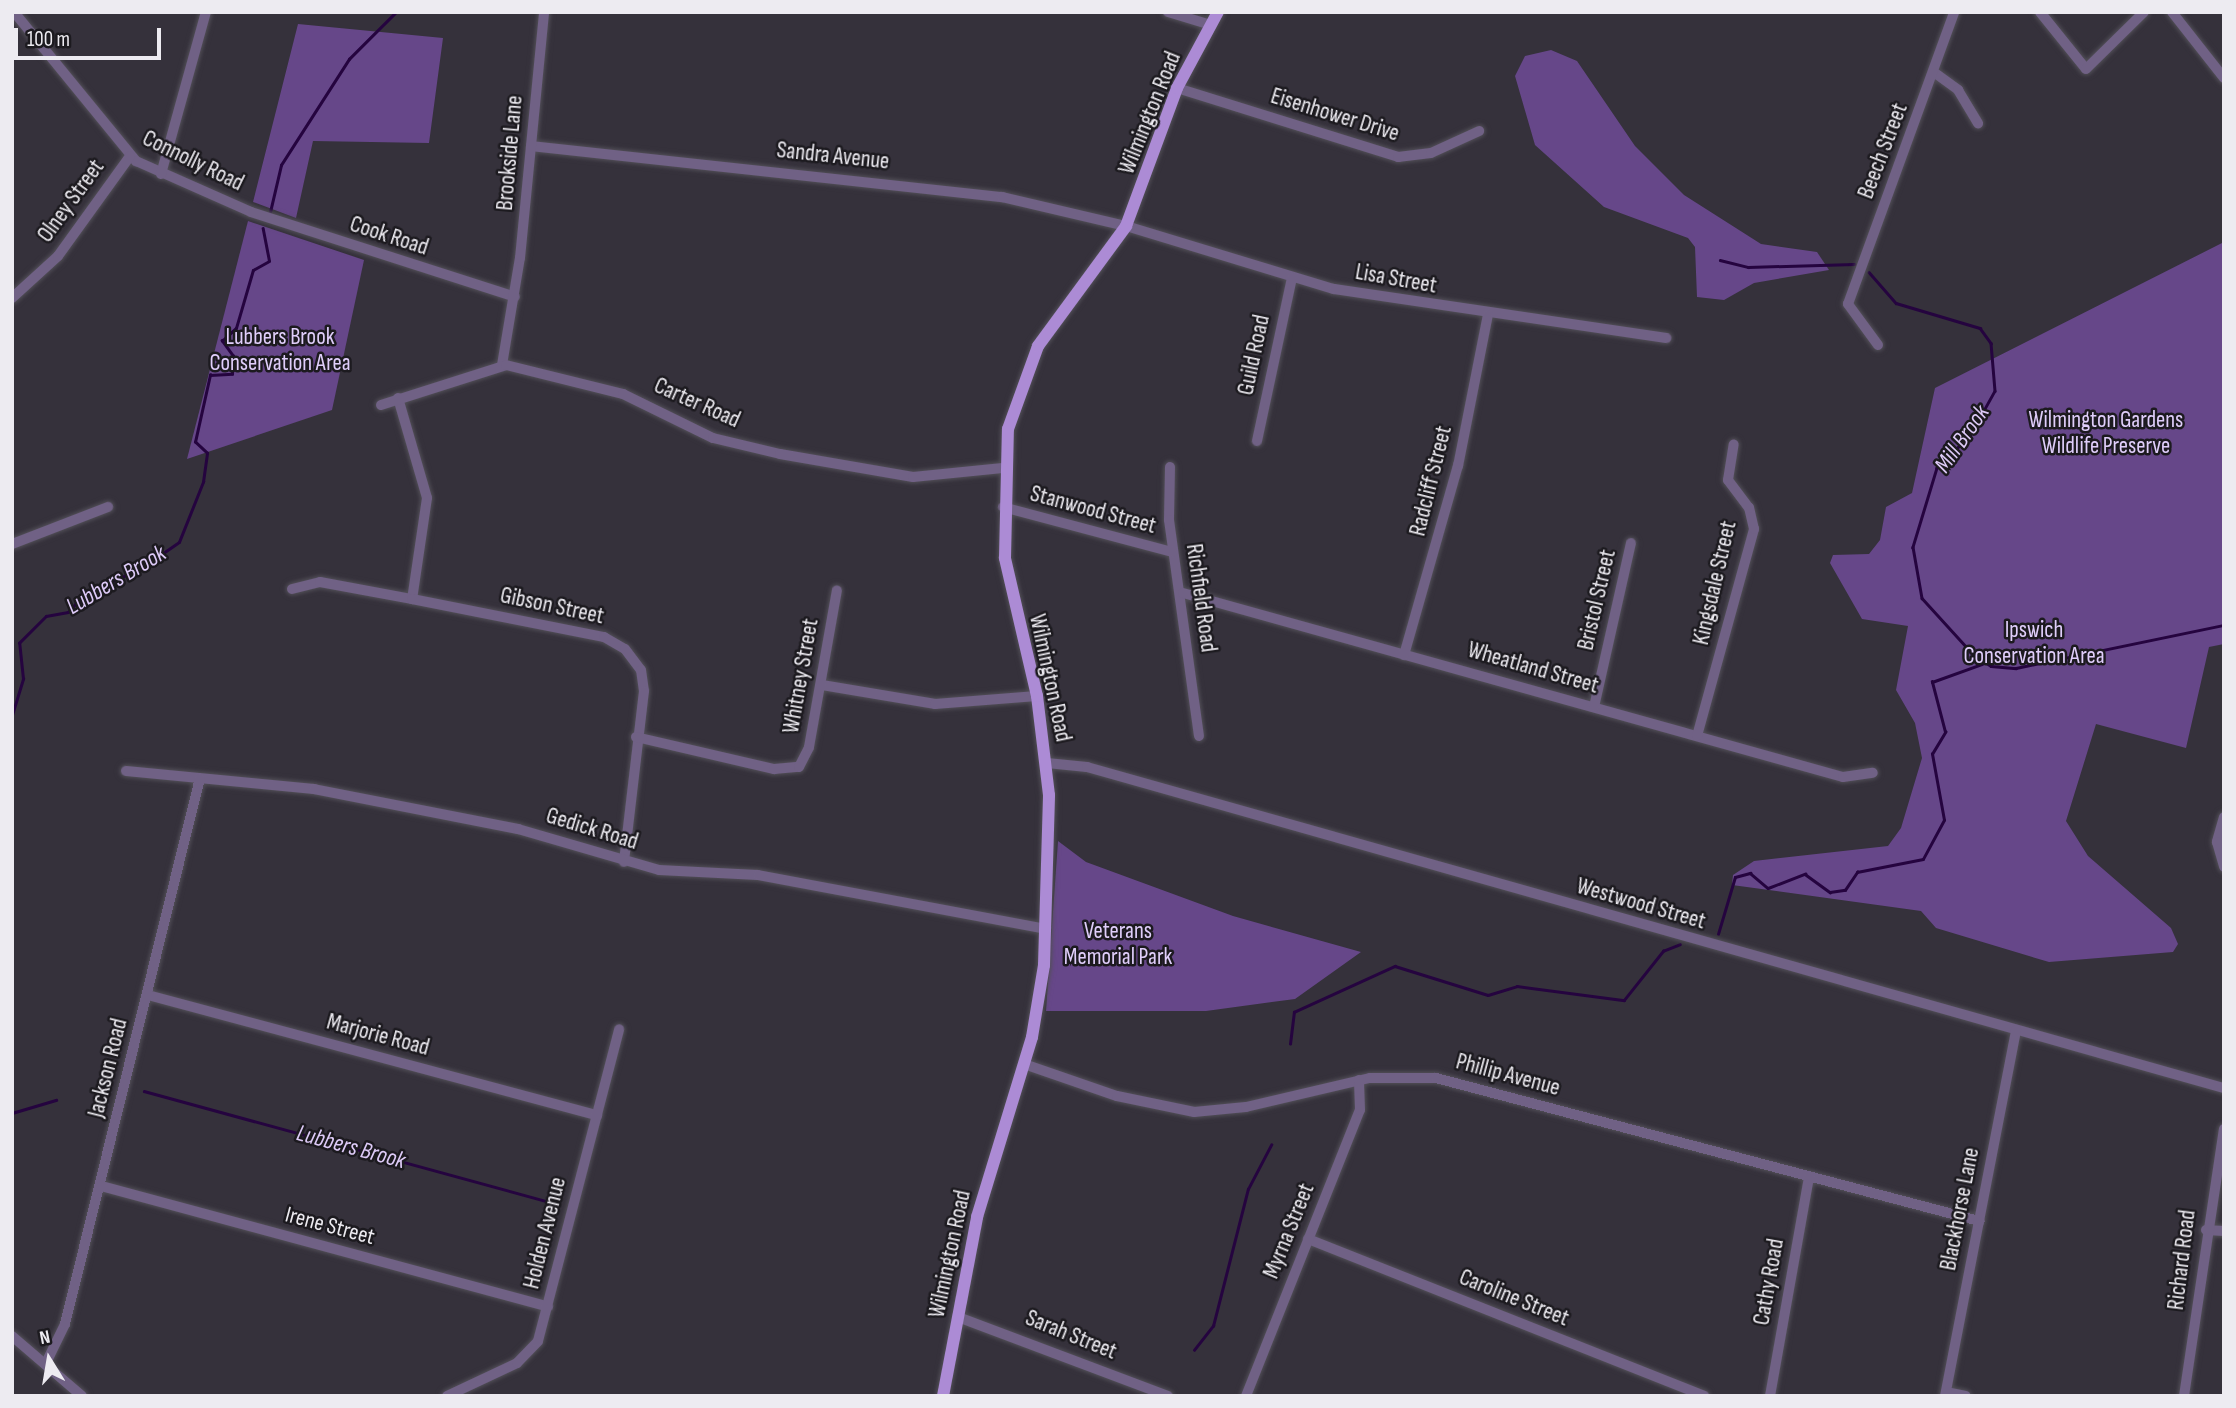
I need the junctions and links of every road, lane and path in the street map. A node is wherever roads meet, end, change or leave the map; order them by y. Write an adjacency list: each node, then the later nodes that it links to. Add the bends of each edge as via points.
1 (14, 12): 17 (street, Connolly Road)
2 (206, 12): 18 (street)
3 (544, 12): 16 (street, Brookside Lane)
4 (1168, 12): 10 (street)
5 (1218, 12): 10 (main road, Wilmington Road)
6 (1954, 12): 11 (street, Beech Street)
7 (2040, 12): 8 (street, via 2086,69)
8 (2144, 12)
9 (2172, 12): 12 (street)
10 (1211, 24): 13 (main road, Wilmington Road)
11 (1935, 73): 14 (street, via 1958,90); 26 (street, Beech Street, via 1848,304)
12 (2224, 78)
13 (1177, 88): 15 (street, Eisenhower Drive, via 1398,156 1431,153); 20 (main road, Wilmington Road)
14 (1978, 123)
15 (1479, 131)
16 (531, 146): 20 (street, Sandra Avenue, via 967,191); 22 (street, Brookside Lane)
17 (130, 156): 18 (street, Connolly Road); 23 (street, Olney Street, via 58,256)
18 (162, 174): 19 (street, Connolly Road)
19 (251, 212): 22 (street, Cook Road)
20 (1126, 226): 21 (street, Lisa Street); 33 (main road, Wilmington Road, via 1033,356 1011,416)
21 (1292, 278): 24 (street, Lisa Street); 30 (street, Guild Road)
22 (515, 297): 27 (street, Brookside Lane)
23 (12, 298)
24 (1488, 315): 25 (street, Lisa Street); 43 (street, Radcliff Street, via 1458,466)
25 (1666, 338)
26 (1878, 345)
27 (502, 365): 28 (street); 33 (street, Carter Road, via 622,394 708,436 780,454 913,477)
28 (398, 398): 29 (street); 42 (street, via 427,498)
29 (381, 405)
30 (1257, 441)
31 (1734, 444): 48 (street, Kingsdale Street, via 1728,480 1749,508 1754,530)
32 (1170, 467): 38 (street, Richfield Road)
33 (1003, 468): 35 (main road, Wilmington Road)
34 (108, 507): 37 (street)
35 (1003, 507): 38 (street, Stanwood Street); 45 (main road, Wilmington Road, via 1011,595)
36 (1631, 543): 46 (street, Bristol Street)
37 (12, 544)
38 (1172, 552): 41 (street, Richfield Road)
39 (292, 589): 42 (street, Gibson Street, via 322,583)
40 (837, 590): 44 (street, Whitney Street)
41 (1183, 593): 43 (street, Wheatland Street); 47 (street, Richfield Road)
42 (412, 598): 49 (street, Gibson Street, via 613,640 642,675)
43 (1404, 654): 46 (street, Wheatland Street)
44 (821, 685): 45 (street, via 934,704); 49 (street, Whitney Street, via 799,767 774,769)
45 (1037, 696): 50 (main road, Wilmington Road)
46 (1594, 707): 48 (street, Wheatland Street)
47 (1199, 736)
48 (1698, 736): 52 (street, Wheatland Street, via 1843,777)
49 (636, 737): 55 (street, Gibson Street)
50 (1047, 763): 57 (main road, Wilmington Road); 60 (street, Westwood Street, via 1087,767)
51 (126, 771): 53 (street, Gedick Road)
52 (1872, 773)
53 (200, 778): 55 (street, Gedick Road, via 314,789 518,829); 58 (street, Jackson Road)
54 (2224, 817): 56 (street, via 2217,842)
55 (624, 862): 57 (street, Gedick Road, via 758,875)
56 (2224, 867)
57 (1046, 929): 61 (main road, Wilmington Road, via 1040,1003)
58 (148, 995): 64 (street, Marjorie Road); 67 (street, Jackson Road)
59 (619, 1029): 64 (street, Holden Avenue)
60 (2017, 1030): 63 (street, Westwood Street); 68 (street, Blackhorse Lane)
61 (1024, 1064): 62 (street, Phillip Avenue, via 1116,1096 1194,1112 1246,1107); 73 (main road, Wilmington Road, via 982,1200)
62 (1359, 1080): 66 (street, Phillip Avenue, via 1436,1078); 71 (street, Myrna Street, via 1360,1110)
63 (2224, 1088)
64 (597, 1115): 72 (street, Holden Avenue)
65 (2224, 1129): 69 (street, Richard Road)
66 (1809, 1176): 68 (street, Phillip Avenue); 83 (street, Cathy Road)
67 (101, 1186): 72 (street, Irene Street); 75 (street, Jackson Road, via 65,1324)
68 (1979, 1221): 76 (street, Blackhorse Lane)
69 (2206, 1230): 70 (street); 85 (street, Richard Road)
70 (2224, 1231)
71 (1308, 1239): 81 (street, Myrna Street); 82 (street, Caroline Street)
72 (548, 1307): 78 (street, Holden Avenue, via 538,1341 526,1357)
73 (958, 1317): 79 (main road, Wilmington Road); 80 (street, Sarah Street)
74 (12, 1336): 75 (street)
75 (46, 1363): 77 (street)
76 (1946, 1394): 84 (street)
77 (82, 1396)
78 (447, 1396)
79 (943, 1396)
80 (1168, 1396)
81 (1246, 1396)
82 (1704, 1396)
83 (1770, 1396)
84 (1966, 1396)
85 (2184, 1396)

